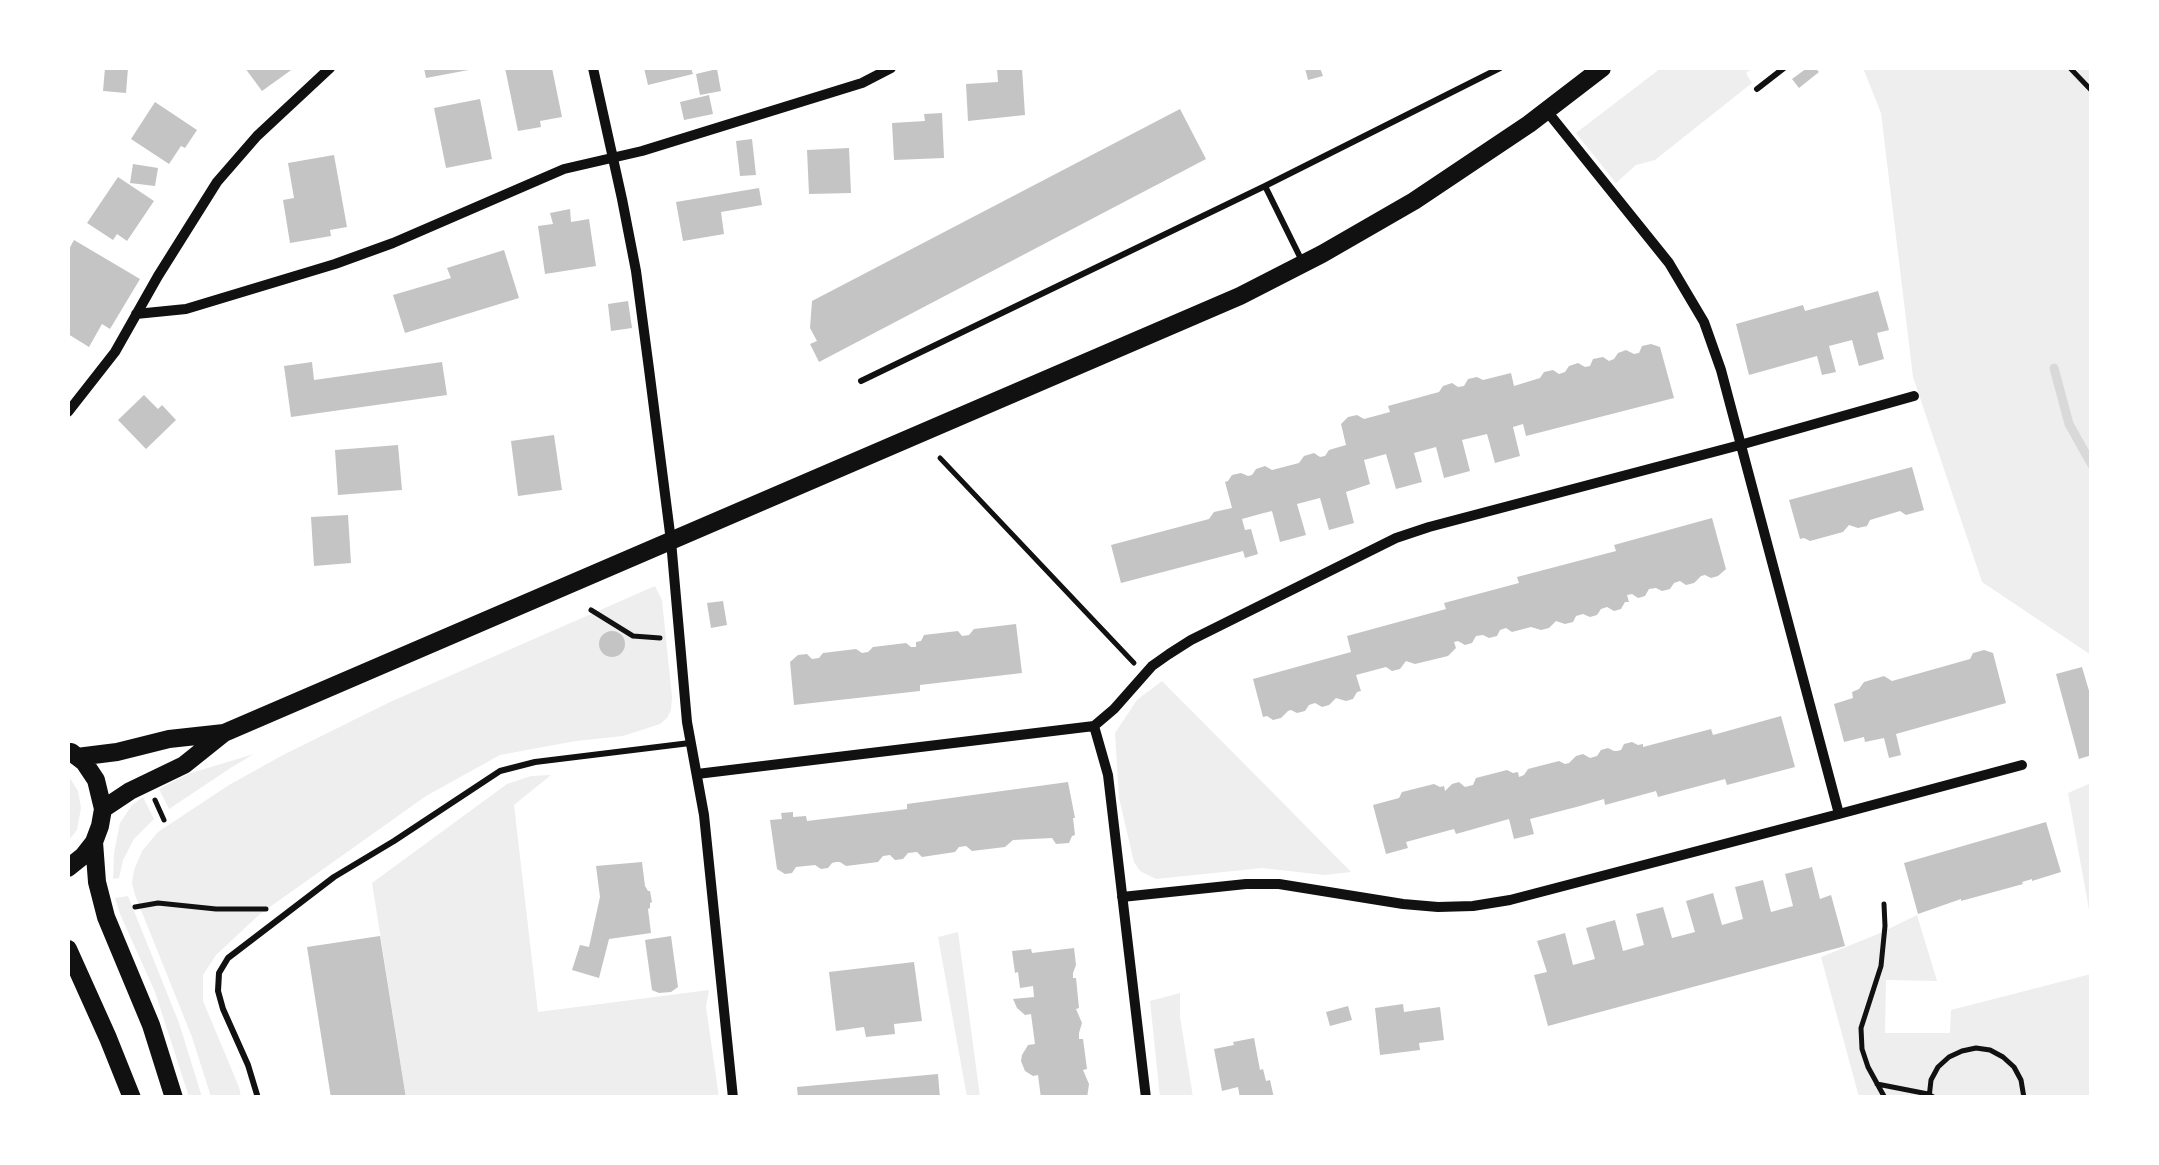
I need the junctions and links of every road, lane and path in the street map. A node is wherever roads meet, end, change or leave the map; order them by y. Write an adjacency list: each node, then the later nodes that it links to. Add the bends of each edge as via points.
1 (330, 68): 14 (street, via 235,160)
2 (594, 68): 11 (street)
3 (891, 68): 11 (street, via 862,83)
4 (1500, 68): 12 (lane)
5 (1602, 68): 10 (street)
6 (1784, 68): 8 (lane)
7 (2070, 68): 9 (path)
8 (1757, 89)
9 (2092, 91)
10 (1546, 110): 13 (street, via 1443,183); 18 (street, via 1669,263 1699,312)
11 (614, 156): 14 (street, via 564,169 348,260 186,309); 20 (street)
12 (1264, 186): 13 (lane); 15 (lane)
13 (1303, 264): 20 (street)
14 (136, 314): 17 (street)
15 (861, 381)
16 (1914, 396): 18 (street)
17 (68, 412)
18 (1740, 445): 23 (street, via 1396,538 1191,640); 32 (street)
19 (940, 458): 23 (path)
20 (672, 541): 22 (street); 25 (street)
21 (590, 610): 22 (path, via 634,636)
22 (679, 639): 26 (street)
23 (1144, 674): 24 (street)
24 (1094, 726): 29 (street); 36 (street, via 1108,775)
25 (224, 733): 27 (street); 31 (street, via 184,765)
26 (691, 742): 29 (street); 38 (lane, via 500,771)
27 (72, 754): 31 (street, via 96,780)
28 (2022, 765): 32 (street)
29 (697, 774): 46 (street)
30 (151, 793): 33 (path)
31 (102, 809): 34 (street)
32 (1839, 814): 36 (street, via 1473,906 1403,904 1279,884)
33 (164, 820)
34 (94, 842): 35 (street); 44 (street, via 104,912 152,1025)
35 (68, 868)
36 (1122, 898): 47 (street)
37 (1884, 904): 41 (path, via 1881,966 1860,1028)
38 (293, 906): 39 (path); 45 (lane, via 219,972 220,1000)
39 (135, 908)
40 (68, 949): 43 (street)
41 (1877, 1084): 42 (path); 48 (path)
42 (1931, 1096): 49 (path, via 1938,1067 1976,1048 2014,1067)
43 (132, 1098)
44 (174, 1098)
45 (258, 1098)
46 (732, 1098)
47 (1146, 1098)
48 (1884, 1098)
49 (2024, 1098)

